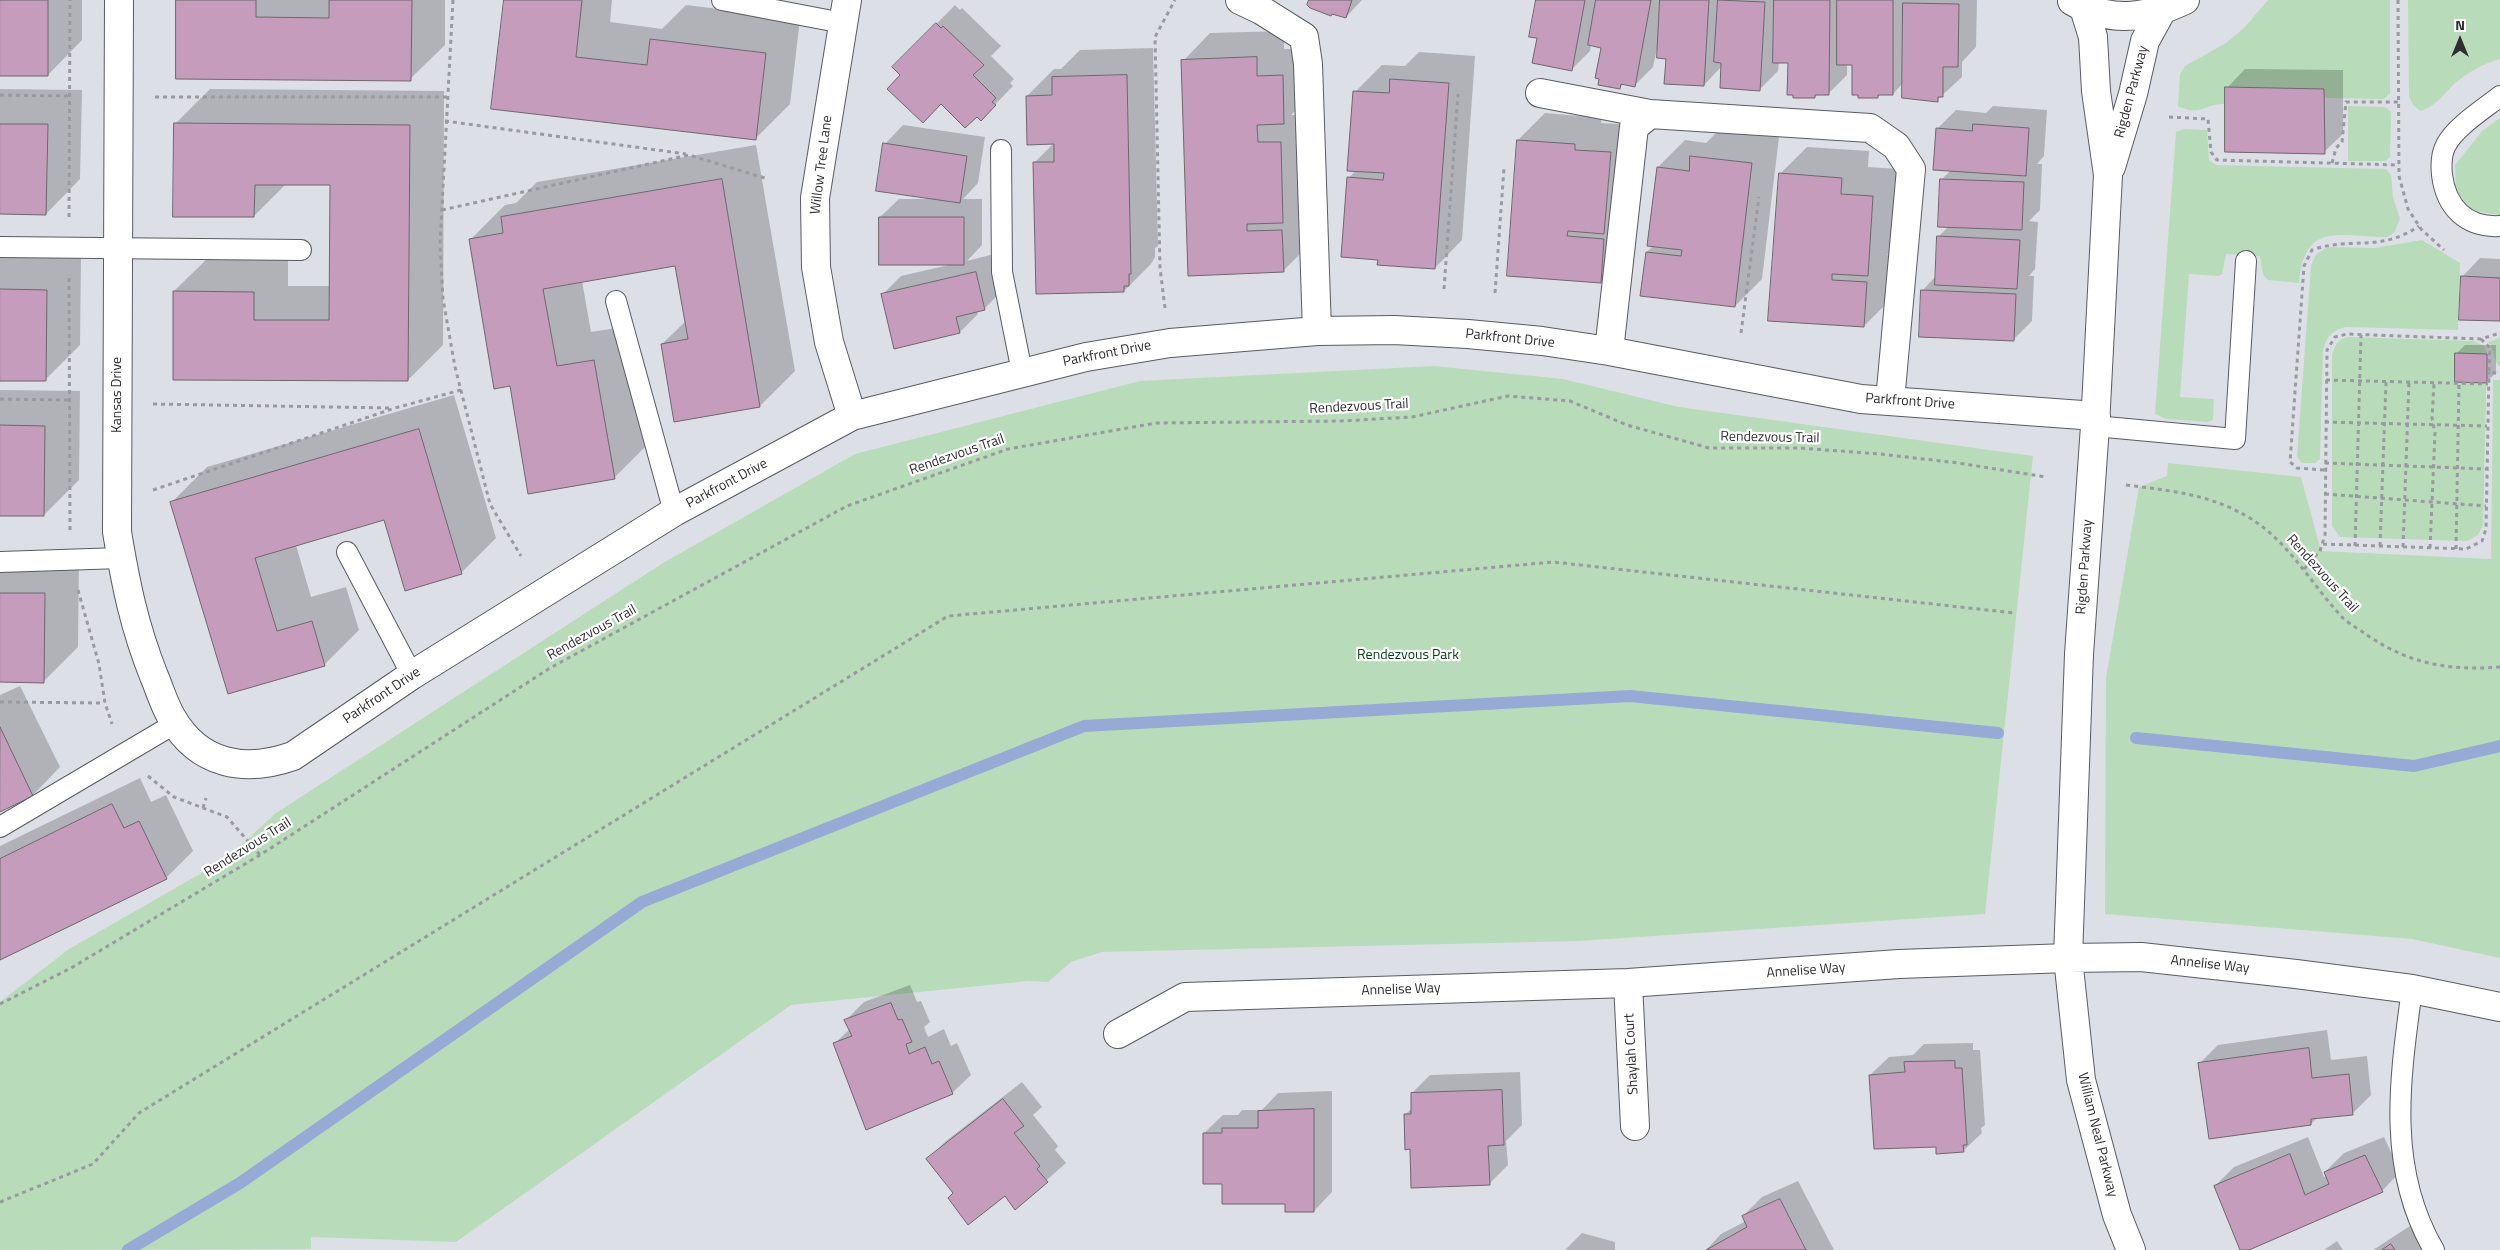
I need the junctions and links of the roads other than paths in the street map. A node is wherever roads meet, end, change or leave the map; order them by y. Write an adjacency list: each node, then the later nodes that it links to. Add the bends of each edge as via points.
1 (119, 0): 15 (street, Kansas Drive)
2 (722, 0): 6 (lane)
3 (1240, 0): 19 (street, via 1304,38 1308,64)
4 (2185, 0): 7 (street)
5 (2077, 4): 7 (street, via 2117,15); 12 (street, Rigden Parkway, via 2093,38 2096,91)
6 (845, 11): 23 (street, Willow Tree Lane, via 815,198 816,267 829,342)
7 (2160, 12): 12 (street, Rigden Parkway, via 2145,41 2133,94)
8 (1540, 92): 10 (street)
9 (2500, 96): 13 (lane, via 2446,144 2440,163 2449,203 2461,216 2471,222)
10 (1650, 114): 20 (street, via 1634,127); 22 (street, via 1870,128 1896,146 1911,170)
11 (1001, 150): 21 (lane, via 1002,272)
12 (2108, 175): 24 (street, Rigden Parkway)
13 (2500, 226)
14 (0, 247): 15 (lane)
15 (118, 248): 16 (lane); 27 (street, Kansas Drive, via 117,532)
16 (301, 250)
17 (2246, 261): 24 (lane, via 2235,439)
18 (616, 302): 25 (lane)
19 (1317, 331): 20 (street, Parkfront Drive, via 1394,330 1468,334); 21 (street, Parkfront Drive, via 1170,343 1086,356)
20 (1609, 351): 22 (street, Parkfront Drive, via 1862,399)
21 (1022, 372): 23 (street, Parkfront Drive)
22 (1890, 401): 24 (street, Parkfront Drive)
23 (852, 416): 25 (street, Parkfront Drive)
24 (2096, 421): 33 (street, Rigden Parkway, via 2079,654)
25 (674, 512): 29 (street, Parkfront Drive)
26 (347, 552): 29 (lane)
27 (121, 558): 28 (lane); 30 (street, Kansas Drive, via 128,601 144,651)
28 (0, 562)
29 (412, 675): 31 (street, Parkfront Drive, via 293,756 273,764 247,766)
30 (176, 723): 31 (street, Kansas Drive, via 189,741); 32 (lane)
31 (216, 760)
32 (0, 827)
33 (2068, 958): 34 (street, Annelise Way, via 1900,964); 35 (street, Annelise Way, via 2141,958); 39 (street, William Neal Parkway, via 2081,1080 2116,1215)
34 (1628, 983): 37 (street, Annelise Way, via 1186,997); 38 (street, Shaylah Court)
35 (2412, 989): 36 (street, Annelise Way); 40 (lane, via 2399,1113 2403,1166 2422,1230)
36 (2500, 1007)
37 (1118, 1034)
38 (1635, 1126)
39 (2131, 1250)
40 (2434, 1250)

